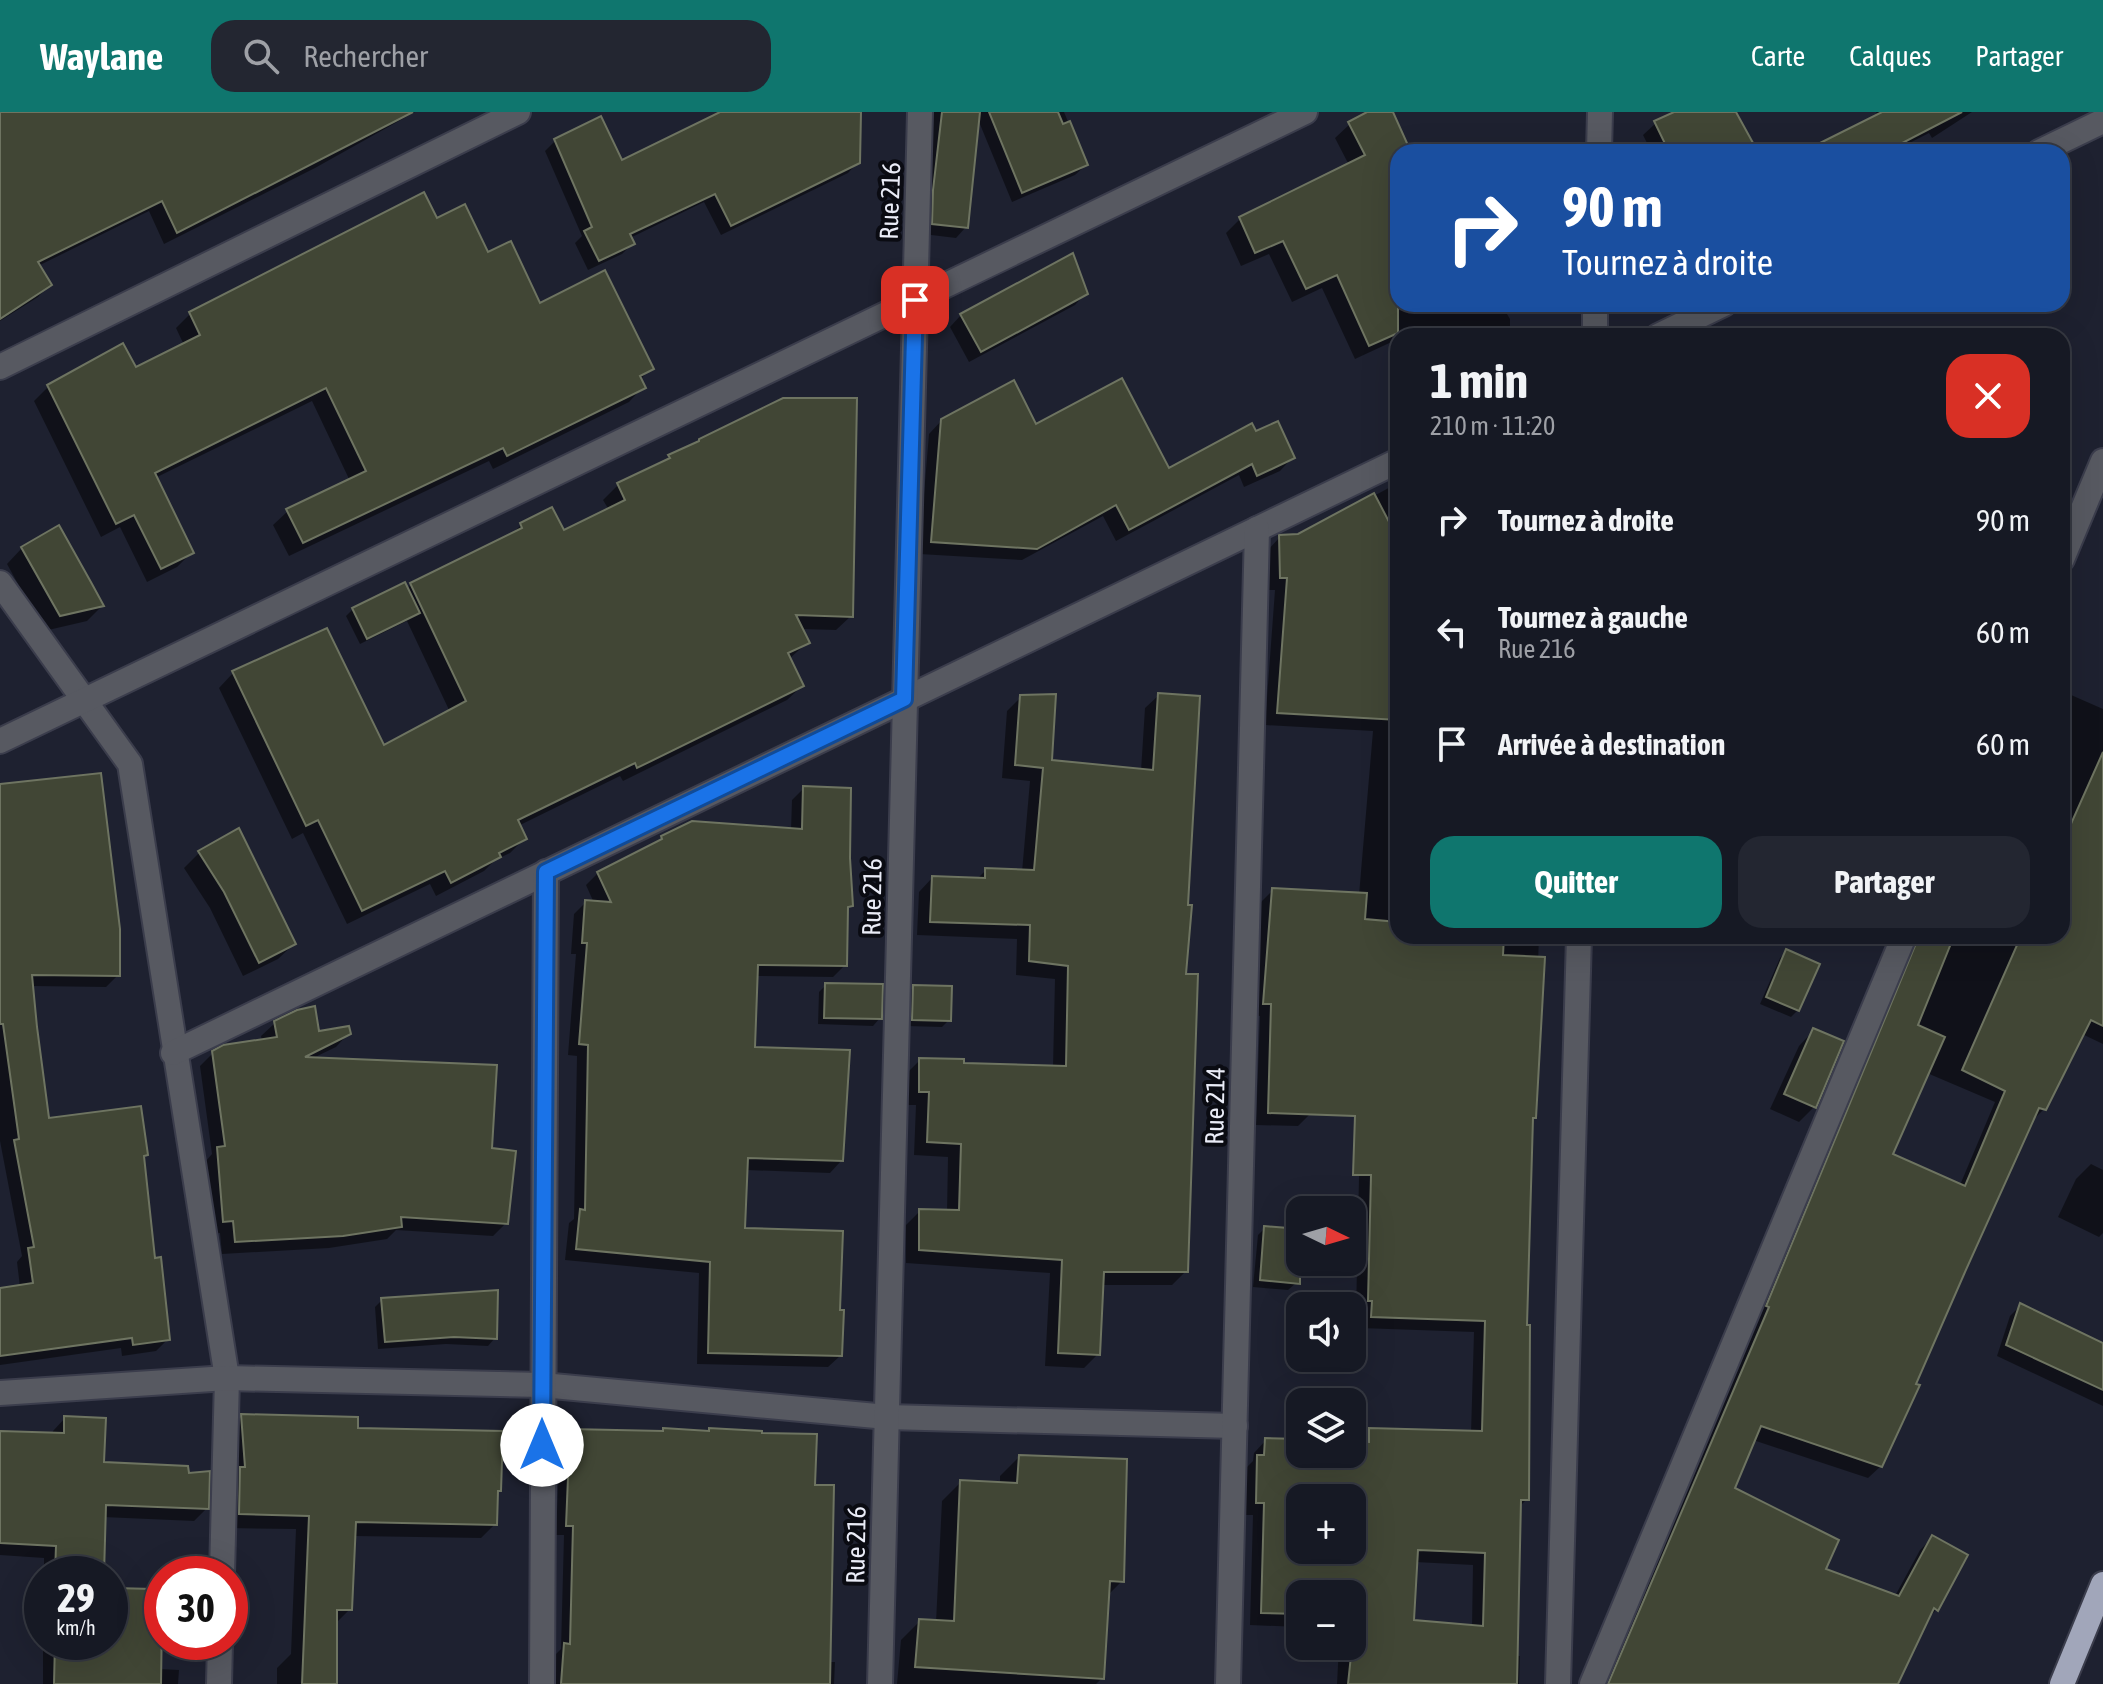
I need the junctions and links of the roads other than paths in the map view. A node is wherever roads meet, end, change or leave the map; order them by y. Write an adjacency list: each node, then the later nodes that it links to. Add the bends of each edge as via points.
1 (518, 112): 11 (street)
2 (920, 112): 8 (street, Rue 216)
3 (1305, 112): 8 (street)
4 (1600, 112): 6 (street)
5 (2103, 121): 7 (street)
6 (1599, 144)
7 (2056, 144)
8 (915, 300): 17 (street, Rue 216); 18 (street)
9 (1708, 312): 10 (street)
10 (1674, 328)
11 (0, 367)
12 (2103, 461): 15 (street)
13 (1390, 465): 14 (street)
14 (1257, 529): 17 (street); 28 (street, Rue 214)
15 (2070, 540)
16 (0, 583): 18 (street)
17 (904, 699): 20 (street); 27 (street, Rue 216)
18 (84, 700): 19 (street); 23 (street, via 130,764)
19 (0, 741)
20 (546, 872): 23 (street); 25 (street)
21 (1579, 944): 36 (street)
22 (1901, 944): 37 (street)
23 (173, 1053): 24 (street)
24 (227, 1378): 25 (street); 26 (street); 29 (street)
25 (542, 1385): 27 (street); 33 (street)
26 (0, 1393)
27 (887, 1417): 28 (street); 34 (street, Rue 216)
28 (1235, 1426): 35 (street, Rue 214)
29 (222, 1556)
30 (2103, 1584): 38 (highway)
31 (220, 1660): 32 (street)
32 (219, 1684)
33 (542, 1684)
34 (880, 1684)
35 (1228, 1684)
36 (1558, 1684)
37 (1592, 1684)
38 (2062, 1684)

